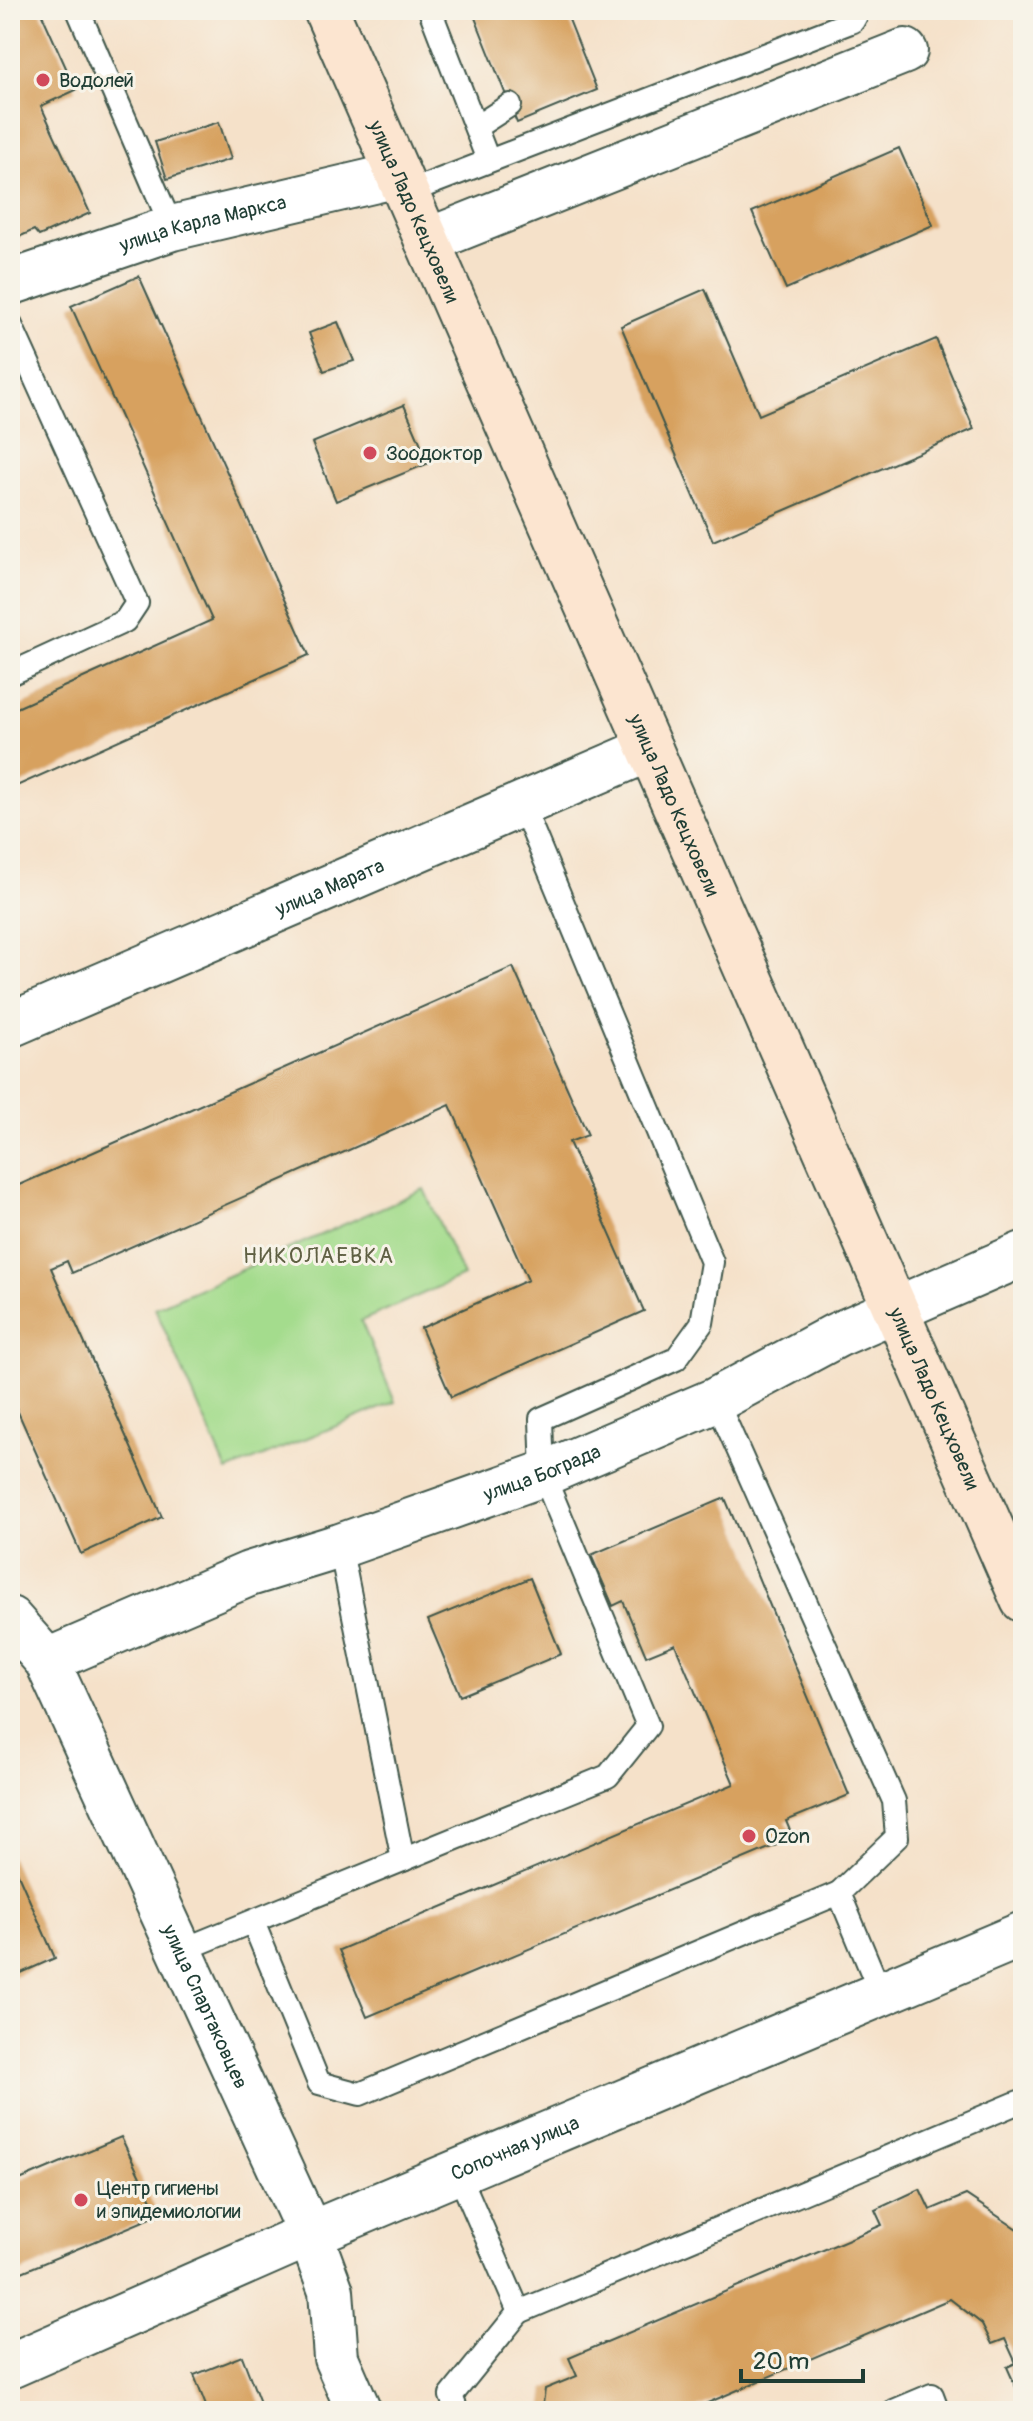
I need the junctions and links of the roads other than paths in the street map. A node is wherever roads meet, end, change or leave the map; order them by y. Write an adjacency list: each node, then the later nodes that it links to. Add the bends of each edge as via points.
1 (78, 10): 10 (lane)
2 (326, 10): 9 (main road, улица Ладо Кецховели)
3 (430, 10): 7 (lane)
4 (859, 10): 8 (lane, via 853,21)
5 (905, 51): 11 (street)
6 (510, 105): 7 (lane)
7 (476, 127): 8 (lane)
8 (488, 160): 9 (lane)
9 (402, 184): 10 (street, улица Карла Маркса); 11 (main road, улица Ладо Кецховели)
10 (172, 228): 12 (street, улица Карла Маркса)
11 (427, 241): 15 (main road, улица Ладо Кецховели)
12 (10, 283)
13 (10, 323): 14 (lane, via 137,603 125,621)
14 (10, 674)
15 (650, 749): 16 (street, улица Марата); 19 (main road, улица Ладо Кецховели)
16 (523, 807): 17 (street, улица Марата); 21 (lane, via 712,1262 702,1323 676,1359 541,1419)
17 (10, 1025)
18 (1023, 1254): 19 (street, улица Бограда)
19 (896, 1310): 20 (street, улица Бограда, via 837,1335); 23 (main road, улица Ладо Кецховели)
20 (716, 1400): 21 (street, улица Бограда); 27 (lane, via 894,1801 897,1837)
21 (543, 1474): 22 (street, улица Бограда); 26 (lane, via 648,1726 608,1776)
22 (340, 1546): 25 (street, улица Бограда, via 249,1574); 26 (lane)
23 (1023, 1600)
24 (10, 1619): 25 (street, улица Спартаковцев)
25 (47, 1661): 30 (street, улица Спартаковцев)
26 (403, 1860): 28 (lane)
27 (839, 1893): 28 (lane, via 360,2094 319,2083); 31 (lane)
28 (253, 1922): 30 (lane)
29 (1023, 1934): 31 (street, Сопочная улица)
30 (180, 1951): 34 (street, улица Спартаковцев)
31 (881, 1994): 33 (street, Сопочная улица)
32 (1023, 2105): 35 (lane, via 1019,2102)
33 (458, 2172): 34 (street, Сопочная улица); 35 (lane)
34 (310, 2234): 36 (street, Сопочная улица); 37 (street, улица Спартаковцев, via 331,2291 336,2358)
35 (519, 2312): 38 (lane, via 451,2396)
36 (10, 2366)
37 (359, 2411)
38 (457, 2411)
39 (894, 2411): 40 (lane, via 932,2395)
40 (938, 2411)

